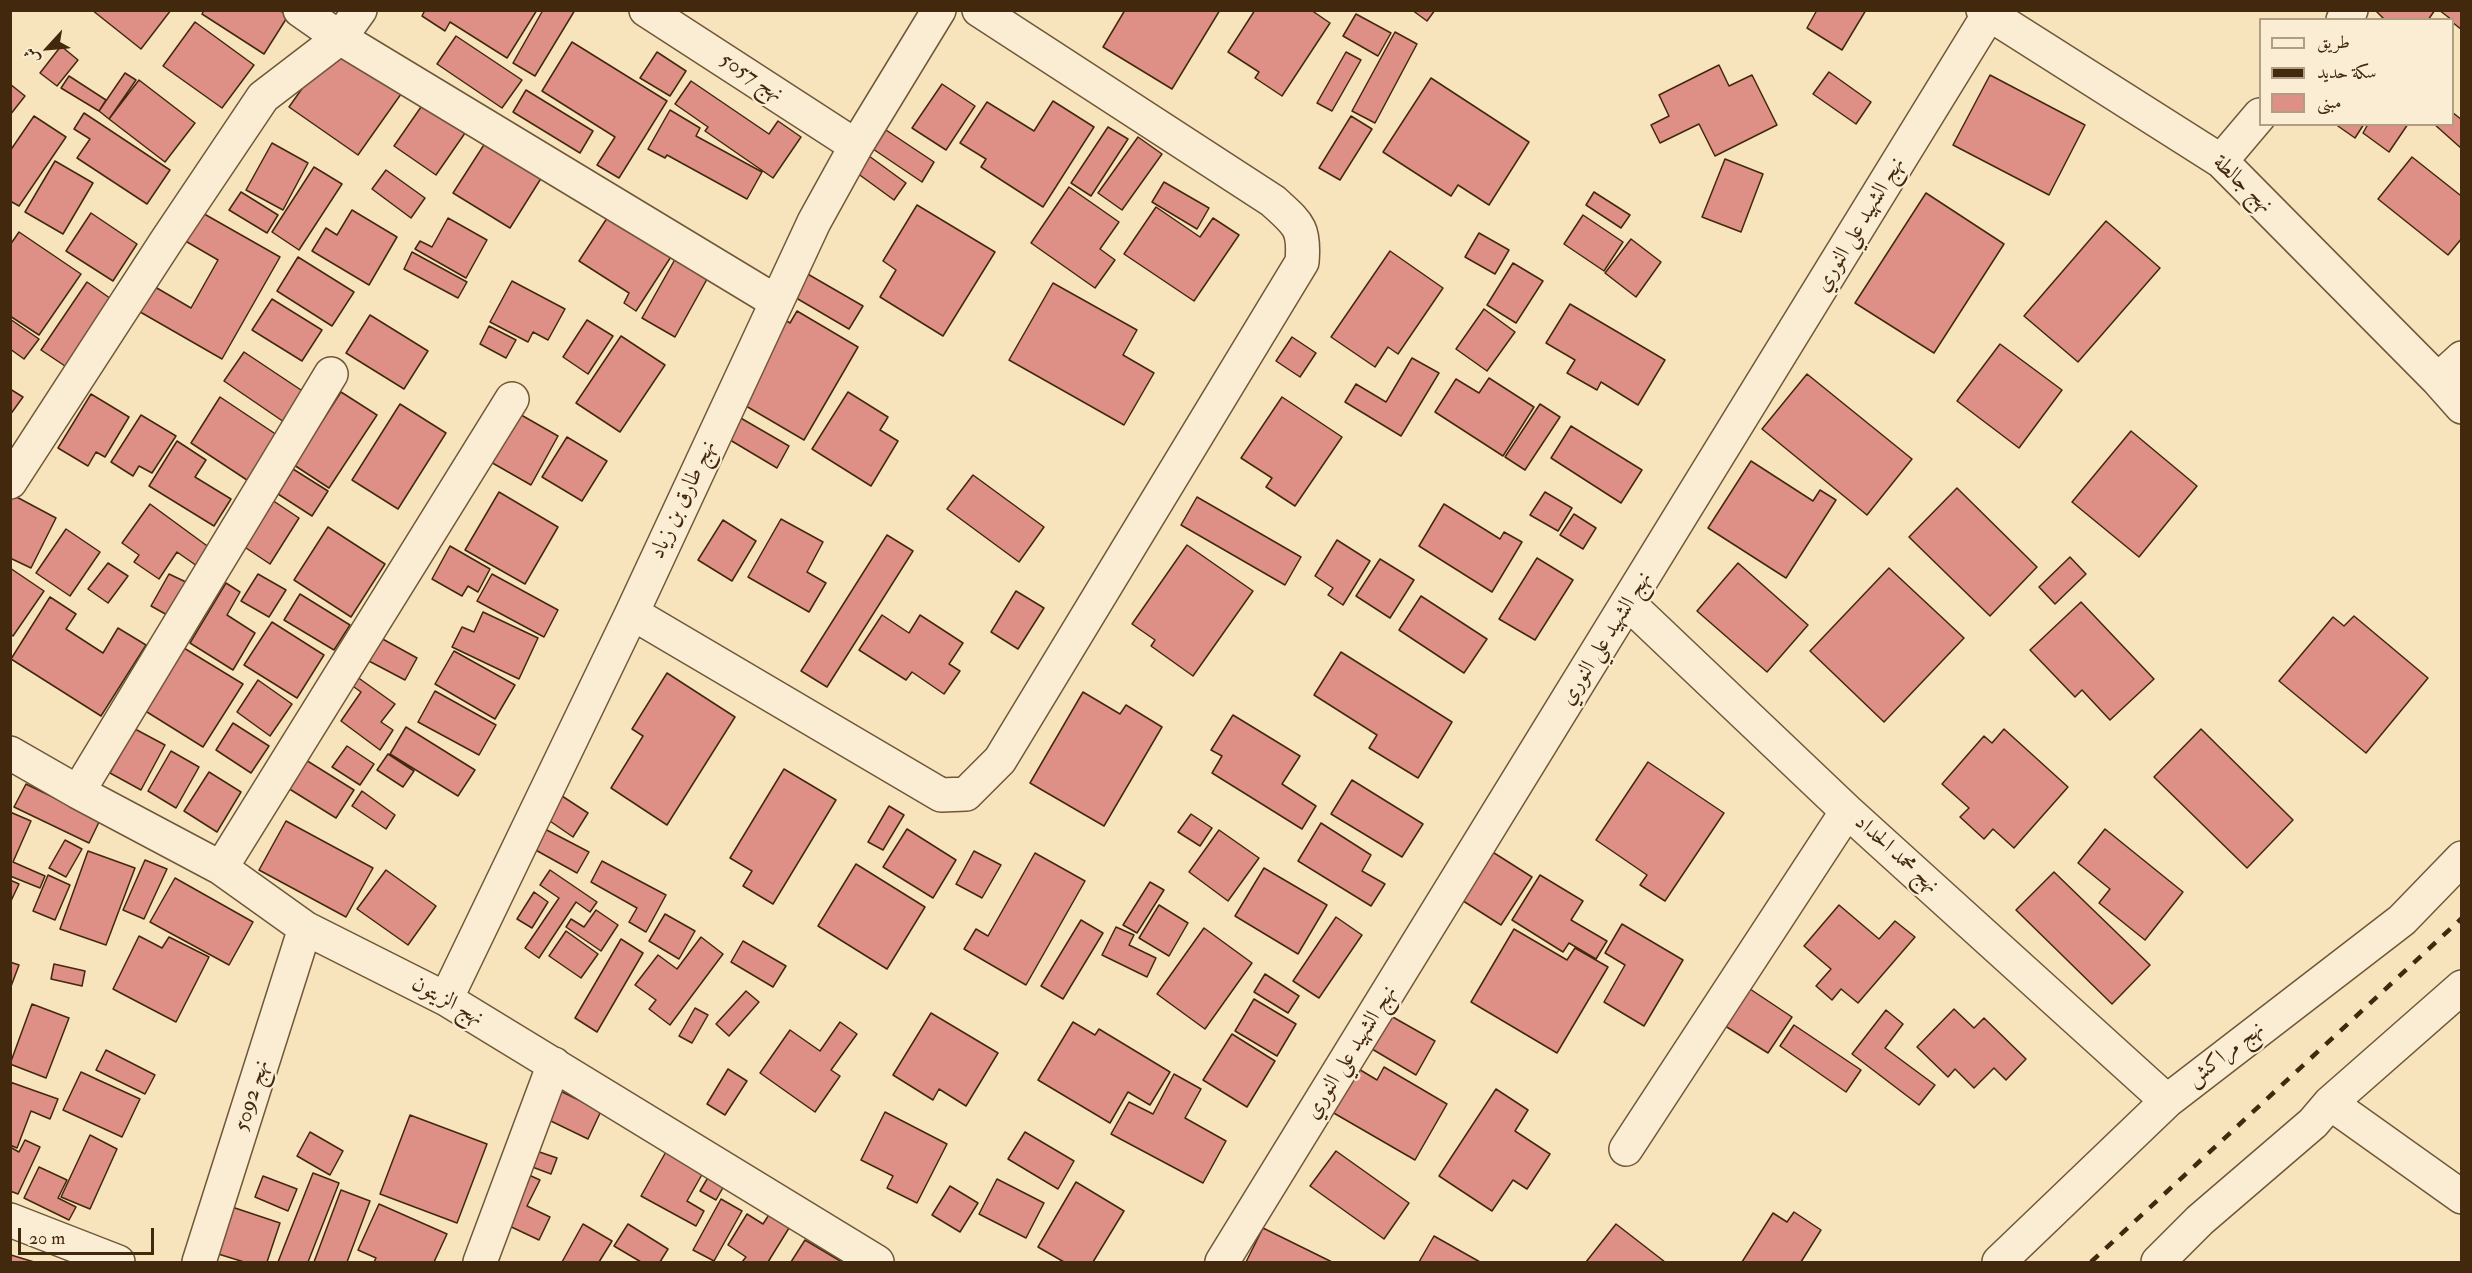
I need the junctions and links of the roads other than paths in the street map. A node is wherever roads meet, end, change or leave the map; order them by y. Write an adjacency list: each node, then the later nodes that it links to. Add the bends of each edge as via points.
1 (300, 10): 7 (street)
2 (360, 10): 7 (street)
3 (646, 10): 9 (street, نهج 5057)
4 (939, 10): 9 (street, نهج طارق بن زياد)
5 (979, 10): 19 (street, via 1273,201 1294,220 1304,239 1302,262 1000,760 966,794 942,795)
6 (1986, 12): 10 (street, نهج جالطة); 18 (street, نهج الشهيد علي النوري)
7 (340, 38): 11 (street); 17 (street, via 263,97)
8 (2259, 116): 10 (street)
9 (856, 146): 11 (street, نهج طارق بن زياد)
10 (2221, 161): 14 (street, نهج جالطة)
11 (775, 301): 19 (street, نهج طارق بن زياد)
12 (2462, 358): 14 (street)
13 (331, 374): 21 (street)
14 (2438, 380): 16 (street, نهج جالطة)
15 (512, 399): 24 (street)
16 (2462, 407)
17 (10, 482)
18 (1629, 604): 22 (street, نهج محمد الحداد); 38 (street, نهج الشهيد علي النوري)
19 (632, 613): 27 (street, نهج طارق بن زياد)
20 (11, 754): 21 (street, نهج الزيتون)
21 (78, 792): 24 (street, نهج الزيتون)
22 (1847, 811): 29 (street, نهج محمد الحداد); 31 (street)
23 (2462, 858): 29 (street, نهج مراكش, via 2402,920)
24 (221, 868): 25 (street, نهج الزيتون)
25 (305, 928): 27 (street, نهج الزيتون); 36 (street, نهج 5092)
26 (2462, 987): 30 (street)
27 (446, 999): 28 (street, نهج الزيتون)
28 (554, 1064): 34 (street); 37 (street, نهج الزيتون)
29 (2167, 1101): 39 (street, نهج مراكش)
30 (2330, 1103): 32 (street); 40 (street, via 2313,1123 2200,1220)
31 (1626, 1149)
32 (2462, 1197)
33 (10, 1220): 35 (street)
34 (484, 1261)
35 (118, 1263)
36 (199, 1263)
37 (877, 1263)
38 (1222, 1263)
39 (1999, 1263)
40 (2158, 1263)

